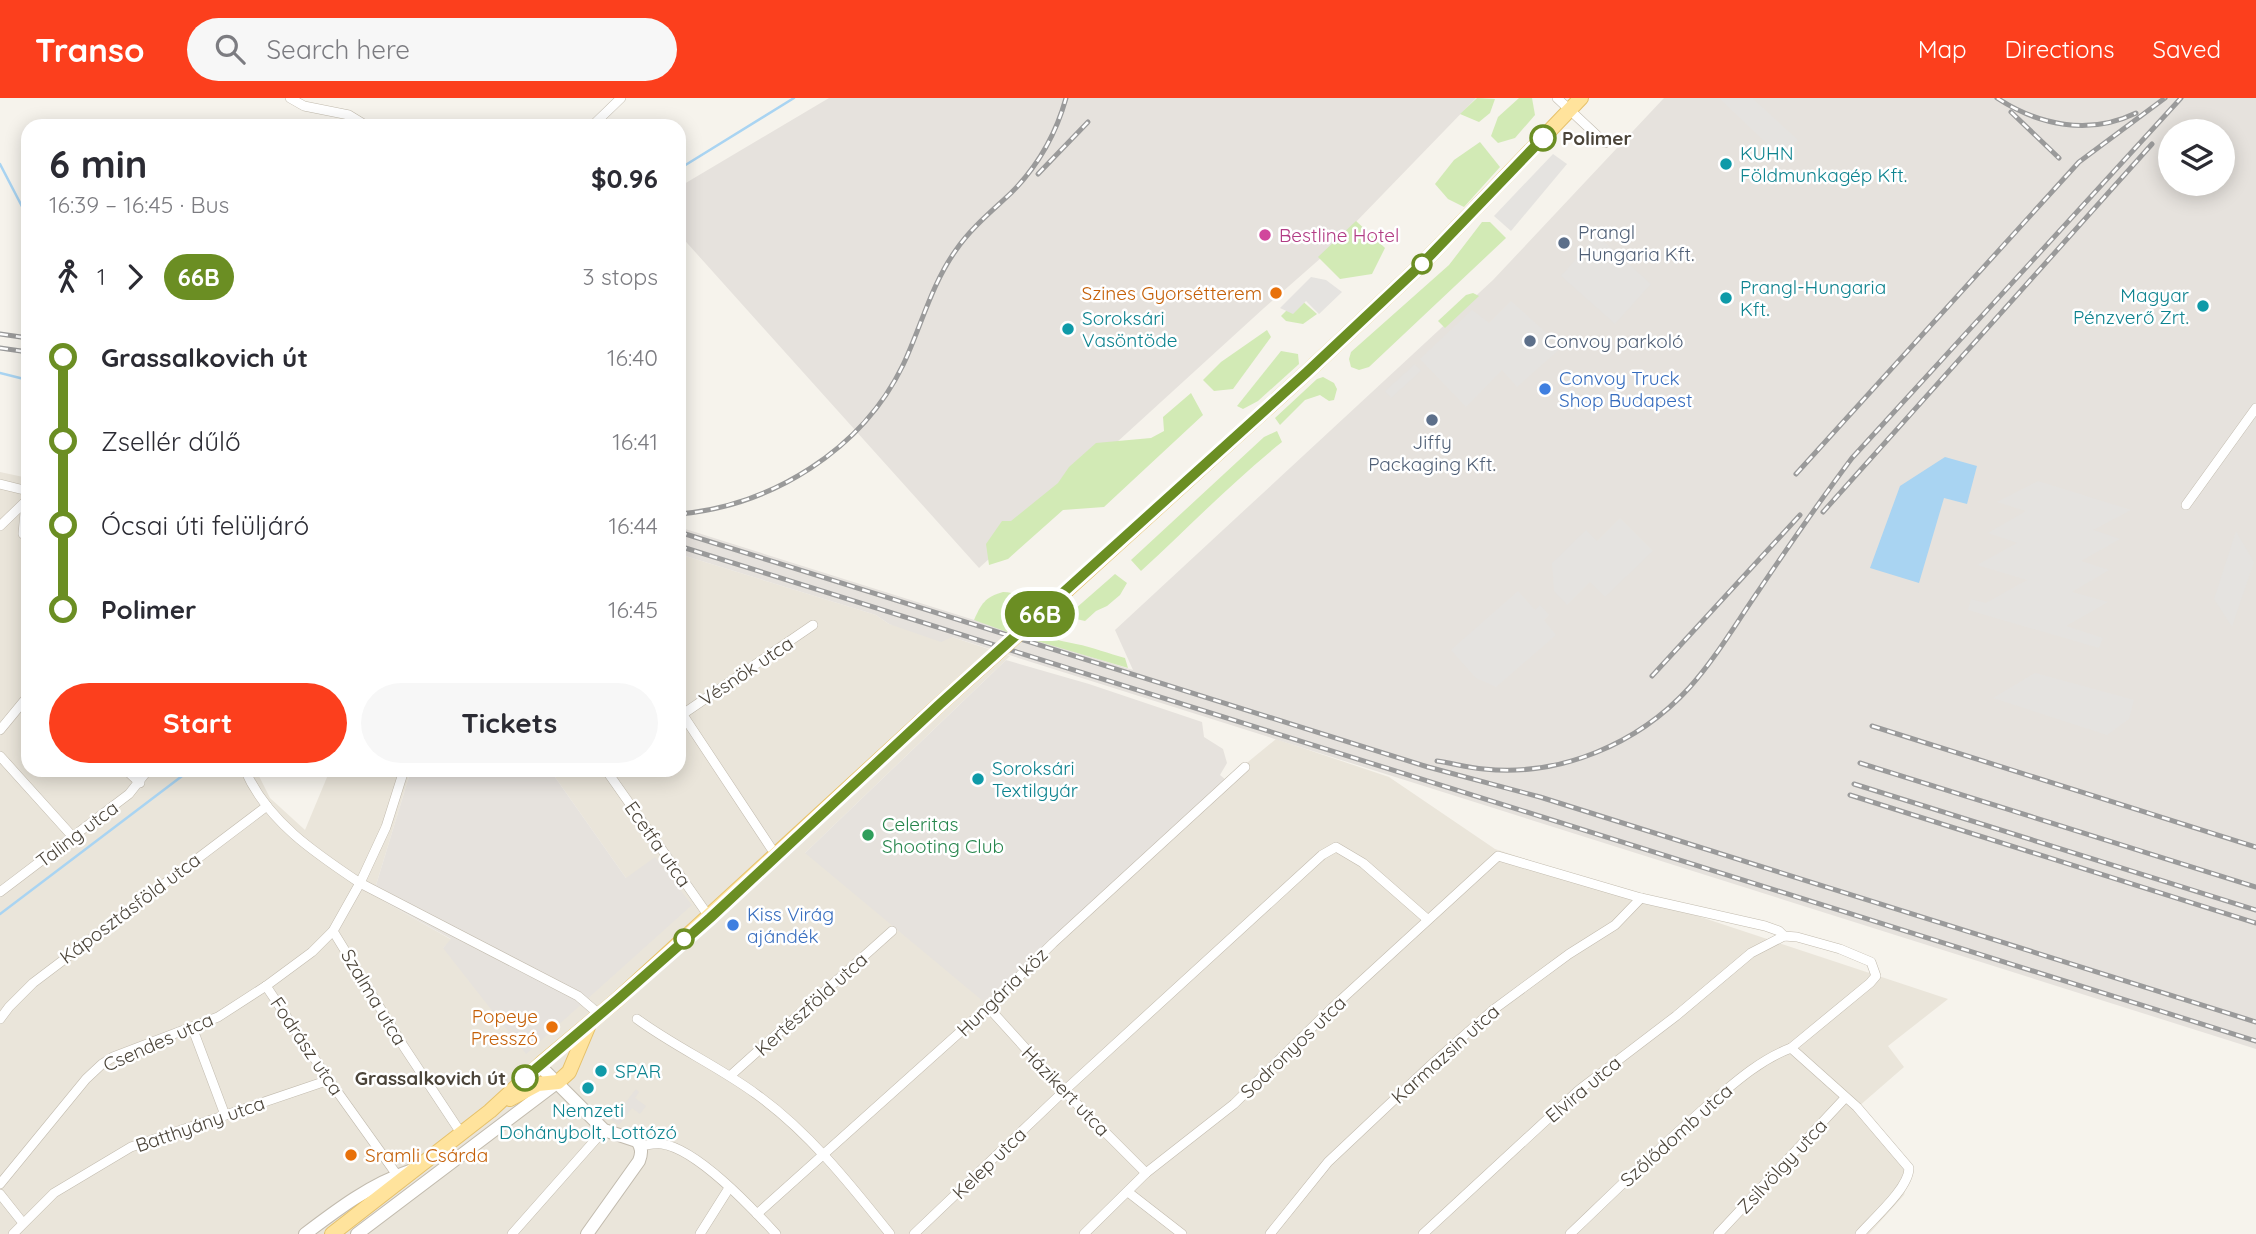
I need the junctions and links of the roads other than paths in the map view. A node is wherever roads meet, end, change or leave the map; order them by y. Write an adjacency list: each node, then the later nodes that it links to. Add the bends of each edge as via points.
1 (290, 98): 6 (street)
2 (621, 98): 7 (street)
3 (1557, 98): 5 (street)
4 (1581, 98): 5 (main road)
5 (1569, 110): 8 (street); 34 (main road, bridge, via 1422,264)
6 (356, 119)
7 (599, 119)
8 (1605, 144)
9 (2256, 408): 13 (street)
10 (0, 484): 11 (street)
11 (21, 494)
12 (21, 503): 14 (street)
13 (2186, 505)
14 (0, 526)
15 (813, 625): 17 (street, Vésnök utca)
16 (21, 704): 19 (street)
17 (686, 710)
18 (686, 723): 30 (street)
19 (0, 730)
20 (0, 756): 29 (street)
21 (1245, 767): 40 (street, Hungária köz)
22 (134, 777): 27 (street)
23 (144, 777): 27 (street, Taling utca)
24 (249, 777): 28 (street)
25 (402, 777): 31 (street, Csendes utca, via 386,827)
26 (611, 777): 34 (street, Ecetfa utca)
27 (140, 783): 29 (street, Taling utca)
28 (267, 806): 31 (street, via 313,851); 42 (street, Káposztásföld utca, via 33,983)
29 (73, 838): 32 (street, Taling utca)
30 (771, 848)
31 (360, 883): 36 (street, Csendes utca); 41 (street, via 578,996)
32 (0, 892)
33 (1641, 898): 35 (street, Sodronyos utca, via 1498,856); 38 (street, via 1765,926); 80 (street, Karmazsin utca, via 1615,925 1493,1010 1432,1064 1328,1162)
34 (710, 918): 41 (main road)
35 (1427, 919): 51 (street, Kelep utca, via 1363,863 1336,847); 60 (street, Sodronyos utca, via 1234,1104)
36 (333, 930): 39 (street, Csendes utca, via 301,962); 56 (street, Szalma utca)
37 (892, 931): 48 (street, Kertészföld utca)
38 (1784, 936): 46 (street, Szőlődomb utca, via 1828,945 1871,962 1876,976); 81 (street, Elvira utca, via 1751,953 1579,1090)
39 (266, 986): 45 (street, Csendes utca, via 218,1017); 49 (street, Fodrász utca)
40 (988, 1007): 51 (street, Házikert utca); 58 (street, Hungária köz)
41 (600, 1015): 44 (main road)
42 (0, 1019)
43 (637, 1019): 48 (street)
44 (588, 1026): 47 (main road); 50 (main road, via 569,1072)
45 (192, 1027): 54 (street); 62 (street, Csendes utca, via 102,1064)
46 (1791, 1048): 52 (street); 82 (street, Szőlődomb utca, via 1734,1083)
47 (542, 1063): 50 (street); 53 (main road)
48 (730, 1076): 58 (street, via 783,1115)
49 (329, 1080): 54 (street, Batthyány utca); 61 (street, Fodrász utca)
50 (558, 1082): 53 (main road, via 538,1084); 55 (street); 71 (street)
51 (1064, 1091): 60 (street, Házikert utca); 77 (street, Kelep utca)
52 (1845, 1098): 83 (street, Zsilvölgy utca); 84 (street, via 1909,1168 1909,1177)
53 (490, 1111): 56 (main road)
54 (225, 1115): 67 (street, Batthyány utca, via 131,1147 65,1186)
55 (604, 1130): 57 (street); 72 (street)
56 (461, 1133): 59 (main road)
57 (640, 1146): 63 (street, via 662,1144 683,1151); 73 (street, via 639,1161)
58 (824, 1157): 66 (street, Hungária köz); 76 (street)
59 (417, 1168): 61 (street); 70 (main road)
60 (1146, 1173): 64 (street, Sodronyos utca)
61 (397, 1175): 69 (street, via 344,1204)
62 (0, 1184)
63 (729, 1188): 66 (street); 74 (street)
64 (1128, 1192): 78 (street, Sodronyos utca); 79 (street)
65 (0, 1194): 67 (street)
66 (757, 1214): 75 (street)
67 (23, 1223): 68 (street, Batthyány utca)
68 (13, 1234)
69 (305, 1234)
70 (332, 1234)
71 (357, 1234)
72 (512, 1234)
73 (587, 1234)
74 (700, 1234)
75 (776, 1234)
76 (890, 1234)
77 (914, 1234)
78 (1084, 1234)
79 (1182, 1234)
80 (1270, 1234)
81 (1423, 1234)
82 (1570, 1234)
83 (1718, 1234)
84 (1860, 1234)

